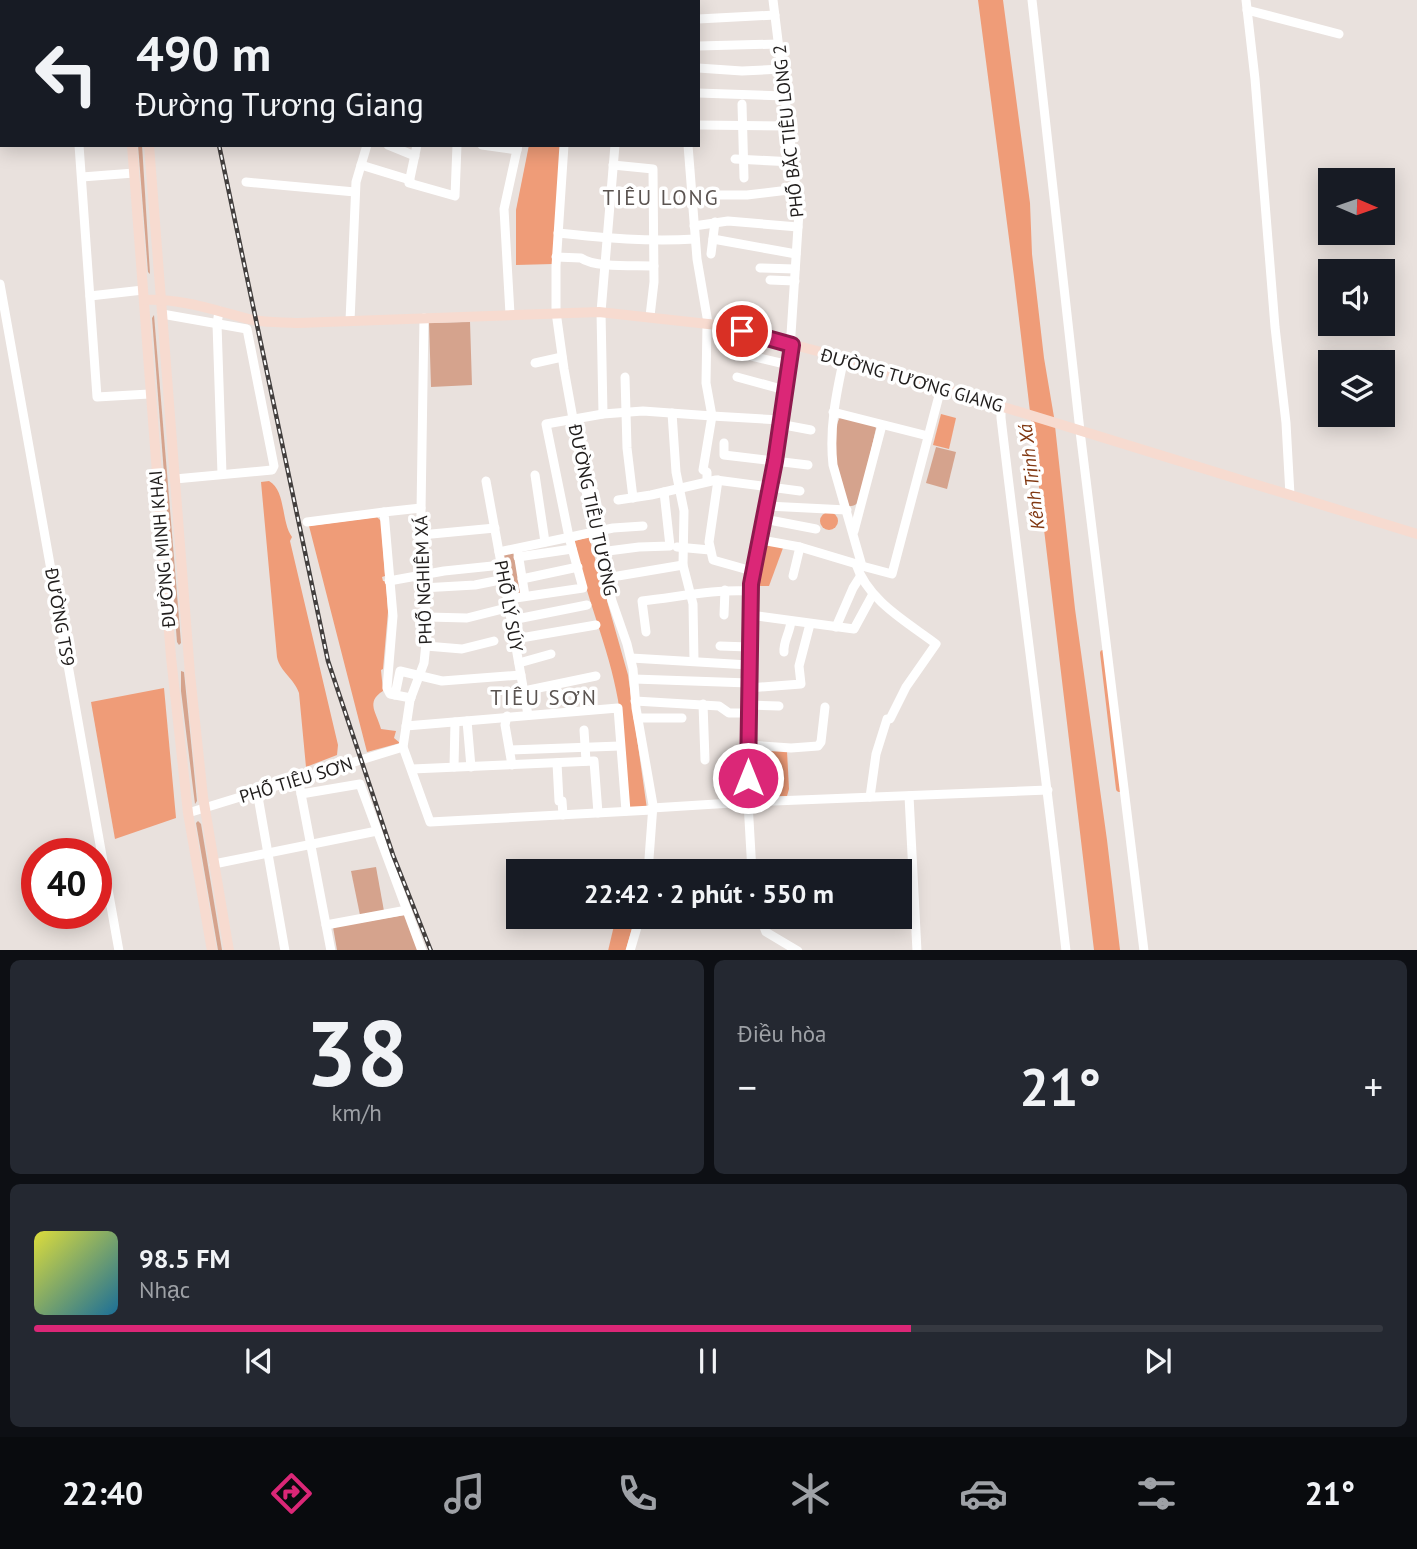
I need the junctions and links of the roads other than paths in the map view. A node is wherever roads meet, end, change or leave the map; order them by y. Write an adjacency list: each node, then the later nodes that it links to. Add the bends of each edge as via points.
1 (773, 0): 4 (street, PHỐ BẮC TIÊU LONG 2)
2 (1032, 0): 96 (street)
3 (1247, 5): 6 (street); 111 (street)
4 (775, 15): 5 (street); 7 (street, PHỐ BẮC TIÊU LONG 2)
5 (700, 19)
6 (1339, 34)
7 (778, 44): 8 (street); 10 (street, PHỐ BẮC TIÊU LONG 2)
8 (700, 46)
9 (700, 68): 10 (street)
10 (782, 69): 12 (street, PHỐ BẮC TIÊU LONG 2)
11 (700, 93): 12 (street)
12 (785, 96): 16 (street, PHỐ BẮC TIÊU LONG 2)
13 (742, 104): 15 (street)
14 (700, 125): 15 (street)
15 (742, 126): 16 (street); 29 (street)
16 (789, 126): 30 (street, PHỐ BẮC TIÊU LONG 2)
17 (79, 147): 34 (street)
18 (132, 147): 33 (main road, ĐƯỜNG MINH KHAI)
19 (149, 147): 63 (main road, ĐƯỜNG MINH KHAI)
20 (366, 147): 31 (street)
21 (393, 147): 28 (street)
22 (417, 147): 28 (street)
23 (457, 147): 36 (street, via 455,196)
24 (564, 147): 46 (street, ĐƯỜNG TIÊU TƯƠNG)
25 (615, 147): 32 (street)
26 (688, 147): 42 (street)
27 (517, 148): 68 (street, via 504,209)
28 (415, 156): 36 (street)
29 (739, 160): 30 (street); 35 (street)
30 (794, 162): 38 (street, PHỐ BẮC TIÊU LONG 2)
31 (361, 165): 36 (street); 40 (street)
32 (613, 165): 39 (street); 41 (street, via 653,169)
33 (134, 173): 34 (street); 61 (main road, ĐƯỜNG MINH KHAI)
34 (82, 177): 62 (street)
35 (744, 178)
36 (410, 180)
37 (246, 182): 40 (street)
38 (797, 189): 42 (street); 45 (street, PHỐ BẮC TIÊU LONG 2)
39 (611, 191): 41 (street); 47 (street)
40 (355, 192): 72 (street)
41 (651, 193): 50 (street)
42 (691, 195): 44 (street)
43 (715, 222): 44 (street); 45 (street); 49 (street)
44 (694, 226): 48 (street)
45 (798, 227): 52 (street, PHỐ BẮC TIÊU LONG 2)
46 (558, 233): 47 (street); 53 (street, ĐƯỜNG TIÊU TƯƠNG)
47 (608, 238): 50 (street); 54 (street)
48 (695, 239): 50 (street); 73 (street)
49 (713, 239): 51 (street); 52 (street)
50 (654, 240): 55 (street)
51 (711, 254)
52 (796, 254): 57 (street, PHỐ BẮC TIÊU LONG 2)
53 (556, 257): 54 (street); 65 (street, ĐƯỜNG TIÊU TƯƠNG)
54 (606, 263): 55 (street); 66 (street)
55 (654, 266): 69 (street)
56 (760, 268): 57 (street)
57 (795, 269): 59 (street, PHỐ BẮC TIÊU LONG 2)
58 (770, 280): 59 (street)
59 (795, 281): 75 (street, PHỐ BẮC TIÊU LONG 2)
60 (0, 284): 71 (street, ĐƯỜNG TS9)
61 (144, 295): 62 (street); 63 (main road, ĐƯỜNG TƯƠNG GIANG); 85 (main road, ĐƯỜNG MINH KHAI)
62 (90, 296): 85 (street, via 97,397)
63 (161, 299): 64 (main road, ĐƯỜNG TƯƠNG GIANG); 67 (main road, ĐƯỜNG MINH KHAI)
64 (219, 311): 72 (main road, ĐƯỜNG TƯƠNG GIANG, via 270,322); 74 (street)
65 (556, 312): 66 (main road, ĐƯỜNG TƯƠNG GIANG); 68 (main road, ĐƯỜNG TƯƠNG GIANG); 77 (street, ĐƯỜNG TIÊU TƯƠNG)
66 (601, 312): 69 (main road, ĐƯỜNG TƯƠNG GIANG); 90 (street)
67 (162, 314): 74 (street); 103 (main road, ĐƯỜNG MINH KHAI)
68 (510, 314): 70 (main road, ĐƯỜNG TƯƠNG GIANG)
69 (650, 316): 73 (main road, ĐƯỜNG TƯƠNG GIANG)
70 (424, 318): 72 (main road, ĐƯỜNG TƯƠNG GIANG); 115 (street, PHỐ NGHIÊM XÁ)
71 (3, 320): 236 (street, ĐƯỜNG TS9)
72 (350, 321)
73 (708, 323): 75 (main road, ĐƯỜNG TƯƠNG GIANG); 91 (street, via 706,383)
74 (217, 324): 101 (street); 101 (street, via 247,329 274,466 272,470)
75 (792, 345): 78 (main road, ĐƯỜNG TƯƠNG GIANG); 80 (street, PHỐ BẮC TIÊU LONG 2)
76 (726, 349): 80 (street)
77 (562, 357): 79 (street); 92 (street, ĐƯỜNG TIÊU TƯƠNG)
78 (844, 358): 83 (main road, ĐƯỜNG TƯƠNG GIANG); 88 (street)
79 (535, 363)
80 (789, 365): 84 (street, PHỐ BẮC TIÊU LONG 2)
81 (625, 377): 87 (street)
82 (737, 377): 84 (street)
83 (941, 388): 86 (main road, ĐƯỜNG TƯƠNG GIANG); 97 (street)
84 (785, 390): 93 (street, PHỐ BẮC TIÊU LONG 2)
85 (149, 394): 175 (main road, ĐƯỜNG MINH KHAI)
86 (1001, 406): 96 (main road, ĐƯỜNG TƯƠNG GIANG); 214 (street)
87 (625, 412): 89 (street); 90 (street); 112 (street)
88 (833, 412): 94 (street); 116 (street, via 833,465)
89 (672, 413): 91 (street); 108 (street)
90 (603, 414): 92 (street)
91 (712, 416): 93 (street); 104 (street, via 703,470)
92 (573, 419): 123 (street, ĐƯỜNG TIÊU TƯƠNG); 127 (street, via 546,424)
93 (779, 422): 95 (street); 99 (street, PHỐ BẮC TIÊU LONG 2)
94 (883, 425): 97 (street); 124 (street)
95 (811, 430)
96 (1080, 431): 111 (main road, ĐƯỜNG TƯƠNG GIANG); 246 (street)
97 (928, 436): 140 (street, via 892,574)
98 (724, 443): 99 (street, via 724,455)
99 (775, 461): 100 (street); 107 (street, PHỐ BẮC TIÊU LONG 2)
100 (808, 465)
101 (222, 474): 103 (street)
102 (536, 475): 129 (street)
103 (175, 479): 174 (main road, ĐƯỜNG MINH KHAI)
104 (707, 480): 105 (street); 108 (street)
105 (718, 480): 107 (street); 134 (street)
106 (486, 481): 121 (street)
107 (770, 487): 109 (street); 114 (street, PHỐ BẮC TIÊU LONG 2)
108 (678, 488): 110 (street); 131 (street, via 684,511)
109 (800, 491)
110 (664, 492): 112 (street); 130 (street)
111 (1290, 495): 125 (main road, ĐƯỜNG TƯƠNG GIANG)
112 (633, 498): 113 (street)
113 (618, 500)
114 (767, 506): 116 (street); 118 (street, PHỐ BẮC TIÊU LONG 2)
115 (421, 508): 117 (street); 126 (street, PHỐ NGHIÊM XÁ)
116 (847, 510): 124 (street)
117 (384, 512): 119 (street); 149 (street)
118 (764, 519): 122 (street, via 798,521); 128 (street, PHỐ BẮC TIÊU LONG 2)
119 (307, 522)
120 (643, 526): 123 (street, PHỐ LÝ SÚY)
121 (495, 528): 126 (street); 135 (street)
122 (817, 529)
123 (595, 533): 127 (street, PHỐ LÝ SÚY); 136 (street, ĐƯỜNG TIÊU TƯƠNG)
124 (854, 534): 140 (street)
125 (1417, 534)
126 (421, 535): 143 (street, PHỐ NGHIÊM XÁ)
127 (569, 537): 129 (street, PHỐ LÝ SÚY); 133 (street)
128 (761, 540): 132 (street); 142 (street, PHỐ BẮC TIÊU LONG 2)
129 (545, 542): 137 (street, PHỐ LÝ SÚY)
130 (670, 546): 131 (street); 136 (street)
131 (682, 547): 134 (street); 139 (street)
132 (800, 547): 140 (street); 144 (street)
133 (572, 549): 137 (street); 141 (street)
134 (710, 550): 142 (street, via 713,560)
135 (499, 552): 137 (street, PHỐ LÝ SÚY); 138 (street, PHỐ LÝ SÚY)
136 (600, 552): 145 (street, ĐƯỜNG TIÊU TƯƠNG)
137 (518, 553): 148 (street)
138 (502, 565): 143 (street); 147 (street, PHỐ LÝ SÚY)
139 (683, 565): 145 (street); 153 (street)
140 (859, 565): 146 (street)
141 (578, 567): 148 (street); 155 (street, via 583,588)
142 (752, 571): 152 (street, PHỐ BẮC TIÊU LONG 2)
143 (420, 576): 149 (street); 150 (street, PHỐ NGHIÊM XÁ)
144 (793, 576)
145 (606, 578): 176 (street, ĐƯỜNG TIÊU TƯƠNG)
146 (860, 578): 154 (street); 165 (street)
147 (505, 579): 150 (street); 156 (street, PHỐ LÝ SÚY)
148 (522, 579): 155 (street)
149 (390, 582): 186 (street, via 393,616 387,687 388,694)
150 (422, 588): 160 (street, PHỐ NGHIÊM XÁ)
151 (726, 590): 152 (street); 153 (street); 158 (street)
152 (750, 590): 159 (street, PHỐ BẮC TIÊU LONG 2)
153 (691, 593): 166 (street, via 642,601); 177 (street)
154 (873, 594): 165 (street, via 854,629); 218 (street, via 936,644 887,719)
155 (525, 596): 156 (street)
156 (509, 603): 160 (street, via 467,618); 161 (street, PHỐ LÝ SÚY)
157 (587, 605): 161 (street)
158 (724, 615)
159 (750, 615): 162 (street); 171 (street, PHỐ BẮC TIÊU LONG 2)
160 (427, 617): 169 (street, PHỐ NGHIÊM XÁ)
161 (512, 620): 167 (street, PHỐ LÝ SÚY)
162 (791, 621): 163 (street); 172 (street)
163 (810, 624): 165 (street); 184 (street, via 799,666 801,684)
164 (596, 625): 167 (street)
165 (835, 627)
166 (646, 632)
167 (515, 639): 178 (street, PHỐ LÝ SÚY)
168 (494, 641): 169 (street, via 462,649)
169 (426, 646): 180 (street, PHỐ NGHIÊM XÁ)
170 (720, 646): 171 (street)
171 (749, 647): 179 (street, PHỐ BẮC TIÊU LONG 2)
172 (784, 652)
173 (551, 654): 178 (street)
174 (188, 656): 175 (main road); 220 (main road, ĐƯỜNG MINH KHAI)
175 (171, 657): 223 (main road, ĐƯỜNG MINH KHAI)
176 (631, 658): 177 (street); 183 (street, ĐƯỜNG TIÊU TƯƠNG)
177 (694, 661): 179 (street)
178 (519, 663): 181 (street, PHỐ LÝ SÚY)
179 (749, 665): 184 (street, PHỐ BẮC TIÊU LONG 2)
180 (421, 675): 181 (street, via 442,681); 186 (street, via 400,671); 187 (street, PHỐ NGHIÊM XÁ)
181 (521, 675): 185 (street, PHỐ LÝ SÚY)
182 (596, 676): 185 (street)
183 (634, 679): 184 (street); 188 (street, ĐƯỜNG TIÊU TƯƠNG)
184 (749, 685): 192 (street, PHỐ BẮC TIÊU LONG 2)
185 (524, 691): 193 (street, PHỐ LÝ SÚY)
186 (395, 695): 187 (street)
187 (411, 698): 199 (street, PHỐ NGHIÊM XÁ)
188 (635, 701): 189 (street); 195 (street, ĐƯỜNG TIÊU TƯƠNG)
189 (703, 704): 192 (street, via 723,706 729,712); 206 (street)
190 (779, 706): 192 (street)
191 (825, 707): 202 (street, via 818,746)
192 (749, 709): 202 (street, PHỐ BẮC TIÊU LONG 2)
193 (528, 715): 194 (street); 201 (street, via 618,708)
194 (507, 716): 197 (street); 205 (street)
195 (638, 718): 196 (street); 221 (street, ĐƯỜNG TIÊU TƯƠNG)
196 (682, 719)
197 (467, 721): 198 (street); 211 (street)
198 (455, 722): 199 (street); 210 (street)
199 (406, 726): 203 (street, PHỐ NGHIÊM XÁ)
200 (584, 730): 204 (street)
201 (620, 746): 204 (street); 222 (street)
202 (748, 746): 219 (street, PHỐ BẮC TIÊU LONG 2)
203 (403, 747): 212 (street); 213 (street, PHỐ TIÊU SƠN)
204 (586, 747): 205 (street); 207 (street)
205 (510, 750): 209 (street)
206 (705, 760)
207 (586, 761): 208 (street); 224 (street, via 594,761)
208 (556, 762): 209 (street); 225 (street)
209 (512, 765): 211 (street)
210 (454, 767): 211 (street); 212 (street)
211 (471, 767)
212 (412, 769): 225 (street, via 430,822)
213 (298, 778): 215 (street, PHỐ TIÊU SƠN); 216 (street)
214 (1048, 790): 217 (street); 245 (street)
215 (257, 792): 220 (street, PHỐ TIÊU SƠN); 228 (street)
216 (302, 794): 226 (street, via 360,784); 227 (street)
217 (909, 796): 218 (street); 244 (street)
218 (870, 797): 219 (street)
219 (747, 802): 221 (street); 230 (street, PHỐ BẮC TIÊU LONG 2)
220 (205, 808): 223 (street, PHỐ TIÊU SƠN); 231 (main road, ĐƯỜNG MINH KHAI)
221 (652, 809): 222 (street); 229 (street, ĐƯỜNG TIÊU TƯƠNG)
222 (626, 811): 224 (street)
223 (188, 813): 237 (main road, ĐƯỜNG MINH KHAI)
224 (597, 813): 225 (street)
225 (563, 815)
226 (377, 831): 227 (street); 232 (street)
227 (311, 844): 228 (street); 233 (street)
228 (268, 853): 231 (street); 239 (street)
229 (649, 859)
230 (751, 859)
231 (214, 864): 238 (main road, ĐƯỜNG MINH KHAI)
232 (407, 910): 233 (street); 241 (street)
233 (326, 925): 240 (street)
234 (636, 929): 242 (street)
235 (764, 929): 243 (street)
236 (119, 950)
237 (212, 950)
238 (229, 950)
239 (285, 950)
240 (331, 950)
241 (422, 950)
242 (630, 950)
243 (798, 950)
244 (917, 950)
245 (1066, 950)
246 (1144, 950)

